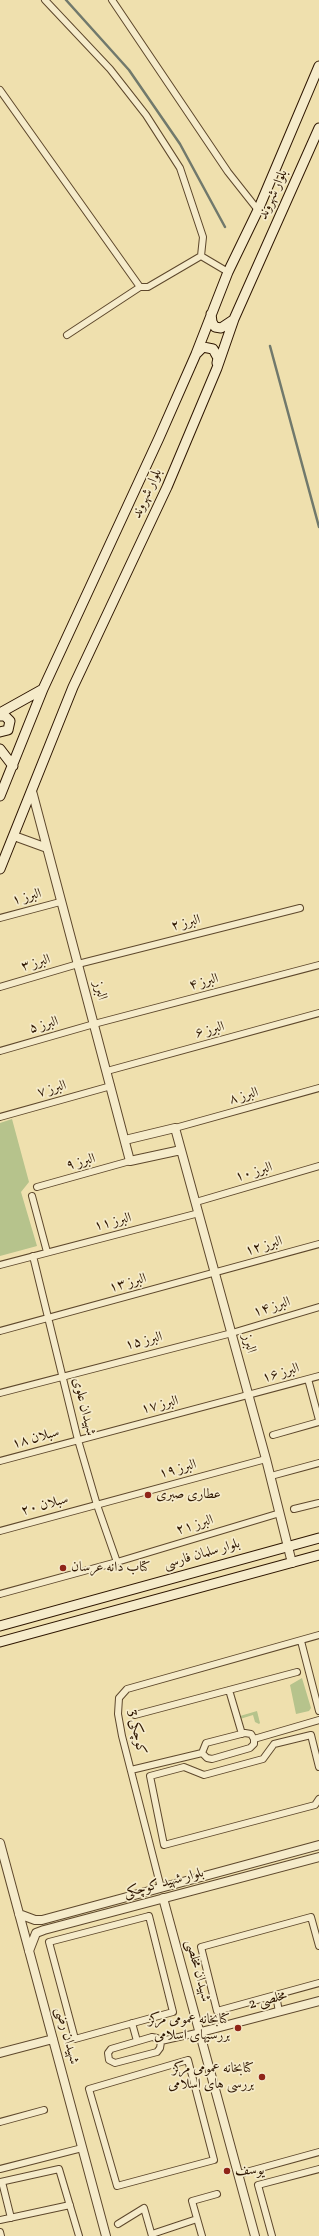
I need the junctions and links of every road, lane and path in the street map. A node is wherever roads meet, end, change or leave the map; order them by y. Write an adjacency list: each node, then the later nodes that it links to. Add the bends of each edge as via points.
1 (46, 0): 7 (street, via 110,69 146,115 180,168 203,237)
2 (112, 0): 6 (street, via 228,172)
3 (319, 66): 6 (main road, بلوار شهروند)
4 (0, 90): 9 (street)
5 (319, 128): 11 (main road, بلوار شهروند)
6 (258, 210): 8 (main road, بلوار شهروند)
7 (201, 256): 8 (street); 9 (street, via 148,287)
8 (228, 272): 10 (main road, بلوار شهروند)
9 (140, 287): 12 (street)
10 (211, 314): 11 (main road, via 215,327 221,328); 13 (main road, بلوار شهروند)
11 (234, 319): 14 (main road, بلوار شهروند)
12 (67, 335)
13 (196, 354): 14 (main road, via 203,347 213,349 218,358); 15 (main road, بلوار شهروند)
14 (217, 368): 21 (main road, بلوار شهروند, via 167,487 73,687)
15 (43, 688): 16 (main road); 20 (main road, بلوار شهروند)
16 (0, 713)
17 (0, 716): 18 (main road, via 5,716 10,721 10,726 8,730)
18 (0, 732)
19 (0, 749): 20 (main road)
20 (13, 766): 22 (main road, بلوار شهروند)
21 (32, 791): 23 (main road, بلوار شهروند); 24 (street, البرز)
22 (0, 796)
23 (14, 836): 24 (street); 25 (main road, بلوار شهروند)
24 (47, 848): 26 (street, البرز)
25 (0, 869)
26 (60, 902): 28 (street, البرز ۱); 29 (street, البرز)
27 (300, 908): 29 (street, البرز ۲)
28 (0, 918)
29 (78, 964): 31 (street, البرز ۳); 33 (street, البرز)
30 (319, 965): 33 (street, البرز ۴)
31 (0, 987)
32 (319, 1014): 35 (street, البرز ۶)
33 (94, 1024): 34 (street, البرز ۵); 35 (street, البرز)
34 (0, 1051)
35 (107, 1071): 36 (street, البرز)
36 (111, 1086): 38 (street, البرز ۷); 40 (street, البرز)
37 (319, 1088): 39 (street, البرز ۸)
38 (0, 1117)
39 (175, 1128): 40 (street); 41 (street, البرز)
40 (125, 1140): 42 (street, البرز)
41 (181, 1150): 42 (street); 46 (street, البرز)
42 (130, 1161): 44 (street, البرز ۹)
43 (319, 1166): 46 (street, البرز ۱۰)
44 (37, 1187)
45 (32, 1196): 49 (street)
46 (196, 1202): 47 (street, البرز)
47 (199, 1213): 49 (street, البرز ۱۱); 52 (street, البرز)
48 (319, 1244): 52 (street, البرز ۱۲)
49 (47, 1252): 50 (street, البرز ۱۱)
50 (33, 1256): 51 (street, البرز ۱۱); 54 (street, شهیدان علوی)
51 (0, 1265)
52 (215, 1273): 54 (street, البرز ۱۳); 56 (street, البرز)
53 (319, 1306): 56 (street, البرز ۱۴)
54 (48, 1317): 55 (street, البرز ۱۳); 57 (street, شهیدان علوی)
55 (0, 1331)
56 (232, 1333): 57 (street, البرز ۱۵); 61 (street, البرز)
57 (63, 1375): 60 (street, البرز ۱۵); 64 (street, شهیدان علوی)
58 (319, 1376): 59 (street, البرز ۱۶)
59 (308, 1379): 61 (street, البرز ۱۶); 62 (street)
60 (0, 1393)
61 (249, 1396): 64 (street, البرز ۱۷); 65 (street, البرز)
62 (319, 1421): 63 (street)
63 (273, 1435)
64 (78, 1440): 66 (street, سبلان ۱۸); 70 (street, شهیدان علوی)
65 (266, 1459): 68 (street, البرز); 70 (street, البرز ۱۹)
66 (0, 1461)
67 (319, 1463): 68 (street)
68 (271, 1476): 72 (street, البرز)
69 (319, 1503): 71 (street)
70 (97, 1505): 73 (street, سبلان ۲۰); 77 (street, شهیدان علوی)
71 (294, 1509)
72 (280, 1513): 75 (street, البرز); 77 (street, البرز ۲۱)
73 (0, 1531)
74 (319, 1538): 75 (main road, بلوار سلمان فارسی)
75 (288, 1546): 78 (street, البرز); 80 (main road, بلوار سلمان فارسی)
76 (319, 1555): 78 (main road)
77 (117, 1562): 79 (street, البرز ۲۱)
78 (292, 1563): 83 (main road)
79 (0, 1594)
80 (0, 1626)
81 (319, 1635): 82 (street, کوچکی 3)
82 (301, 1641): 86 (street); 95 (street, کوچکی 3, via 127,1689 119,1698 118,1714)
83 (0, 1642)
84 (297, 1672): 85 (street)
85 (229, 1690): 87 (street); 89 (street)
86 (319, 1711)
87 (135, 1715)
88 (319, 1720): 90 (street)
89 (242, 1734): 90 (street, via 251,1734); 91 (street, via 206,1743)
90 (254, 1739): 92 (street, via 254,1744 250,1748)
91 (202, 1753): 92 (street, via 207,1758); 95 (street)
92 (228, 1754): 94 (street)
93 (319, 1767): 94 (street, via 311,1735 274,1744 263,1759)
94 (232, 1768): 96 (street, via 204,1775 184,1767 150,1776 164,1845 315,1805)
95 (131, 1770): 100 (street, کوچکی 3)
96 (319, 1800)
97 (0, 1843): 102 (street, شهیدان رضی)
98 (319, 1845): 100 (street, بلوار شهید کوچکی)
99 (319, 1857): 101 (street, بلوار شهید کوچکی)
100 (161, 1888): 103 (street, بلوار شهید کوچکی)
101 (163, 1898): 104 (street, بلوار شهید کوچکی); 112 (street, شهیدان مخلصی)
102 (19, 1914): 103 (street, بلوار شهید کوچکی); 106 (street, شهیدان رضی)
103 (42, 1920): 104 (street)
104 (44, 1930): 106 (street, via 36,1933)
105 (319, 1946): 108 (street, via 311,1918 201,1947 218,2012)
106 (29, 1951): 113 (street, شهیدان رضی)
107 (319, 1984): 108 (street)
108 (276, 1995): 110 (street)
109 (319, 2001): 110 (street, مخلصی 2)
110 (279, 2012): 112 (street, مخلصی 2)
111 (132, 2023): 111 (street, via 75,2039 49,1942 149,1916 173,2012); 114 (street)
112 (200, 2032): 115 (street); 124 (street, شهیدان مخلصی)
113 (53, 2039): 116 (street); 120 (street, شهیدان رضی)
114 (137, 2041): 115 (street, via 155,2037); 115 (street, via 111,2049 108,2053 109,2060 115,2063 156,2052)
115 (161, 2041)
116 (0, 2053)
117 (89, 2089): 117 (street, via 188,2060 214,2160 117,2186)
118 (44, 2110): 119 (street)
119 (0, 2122)
120 (82, 2148): 122 (street); 136 (street, شهیدان رضی)
121 (319, 2152): 124 (street)
122 (0, 2169)
123 (319, 2169): 139 (street, via 258,2185)
124 (238, 2174): 138 (street, شهیدان مخلصی)
125 (1, 2182): 127 (street, via 59,2169); 128 (street)
126 (216, 2194): 130 (street, via 192,2201)
127 (70, 2205): 128 (street); 135 (street)
128 (11, 2218): 129 (street)
129 (0, 2220)
130 (197, 2220): 133 (street); 137 (street)
131 (118, 2224): 133 (street, via 144,2208)
132 (0, 2232): 134 (street)
133 (152, 2235)
134 (1, 2236)
135 (79, 2236)
136 (106, 2236)
137 (202, 2236)
138 (255, 2236)
139 (272, 2236)

